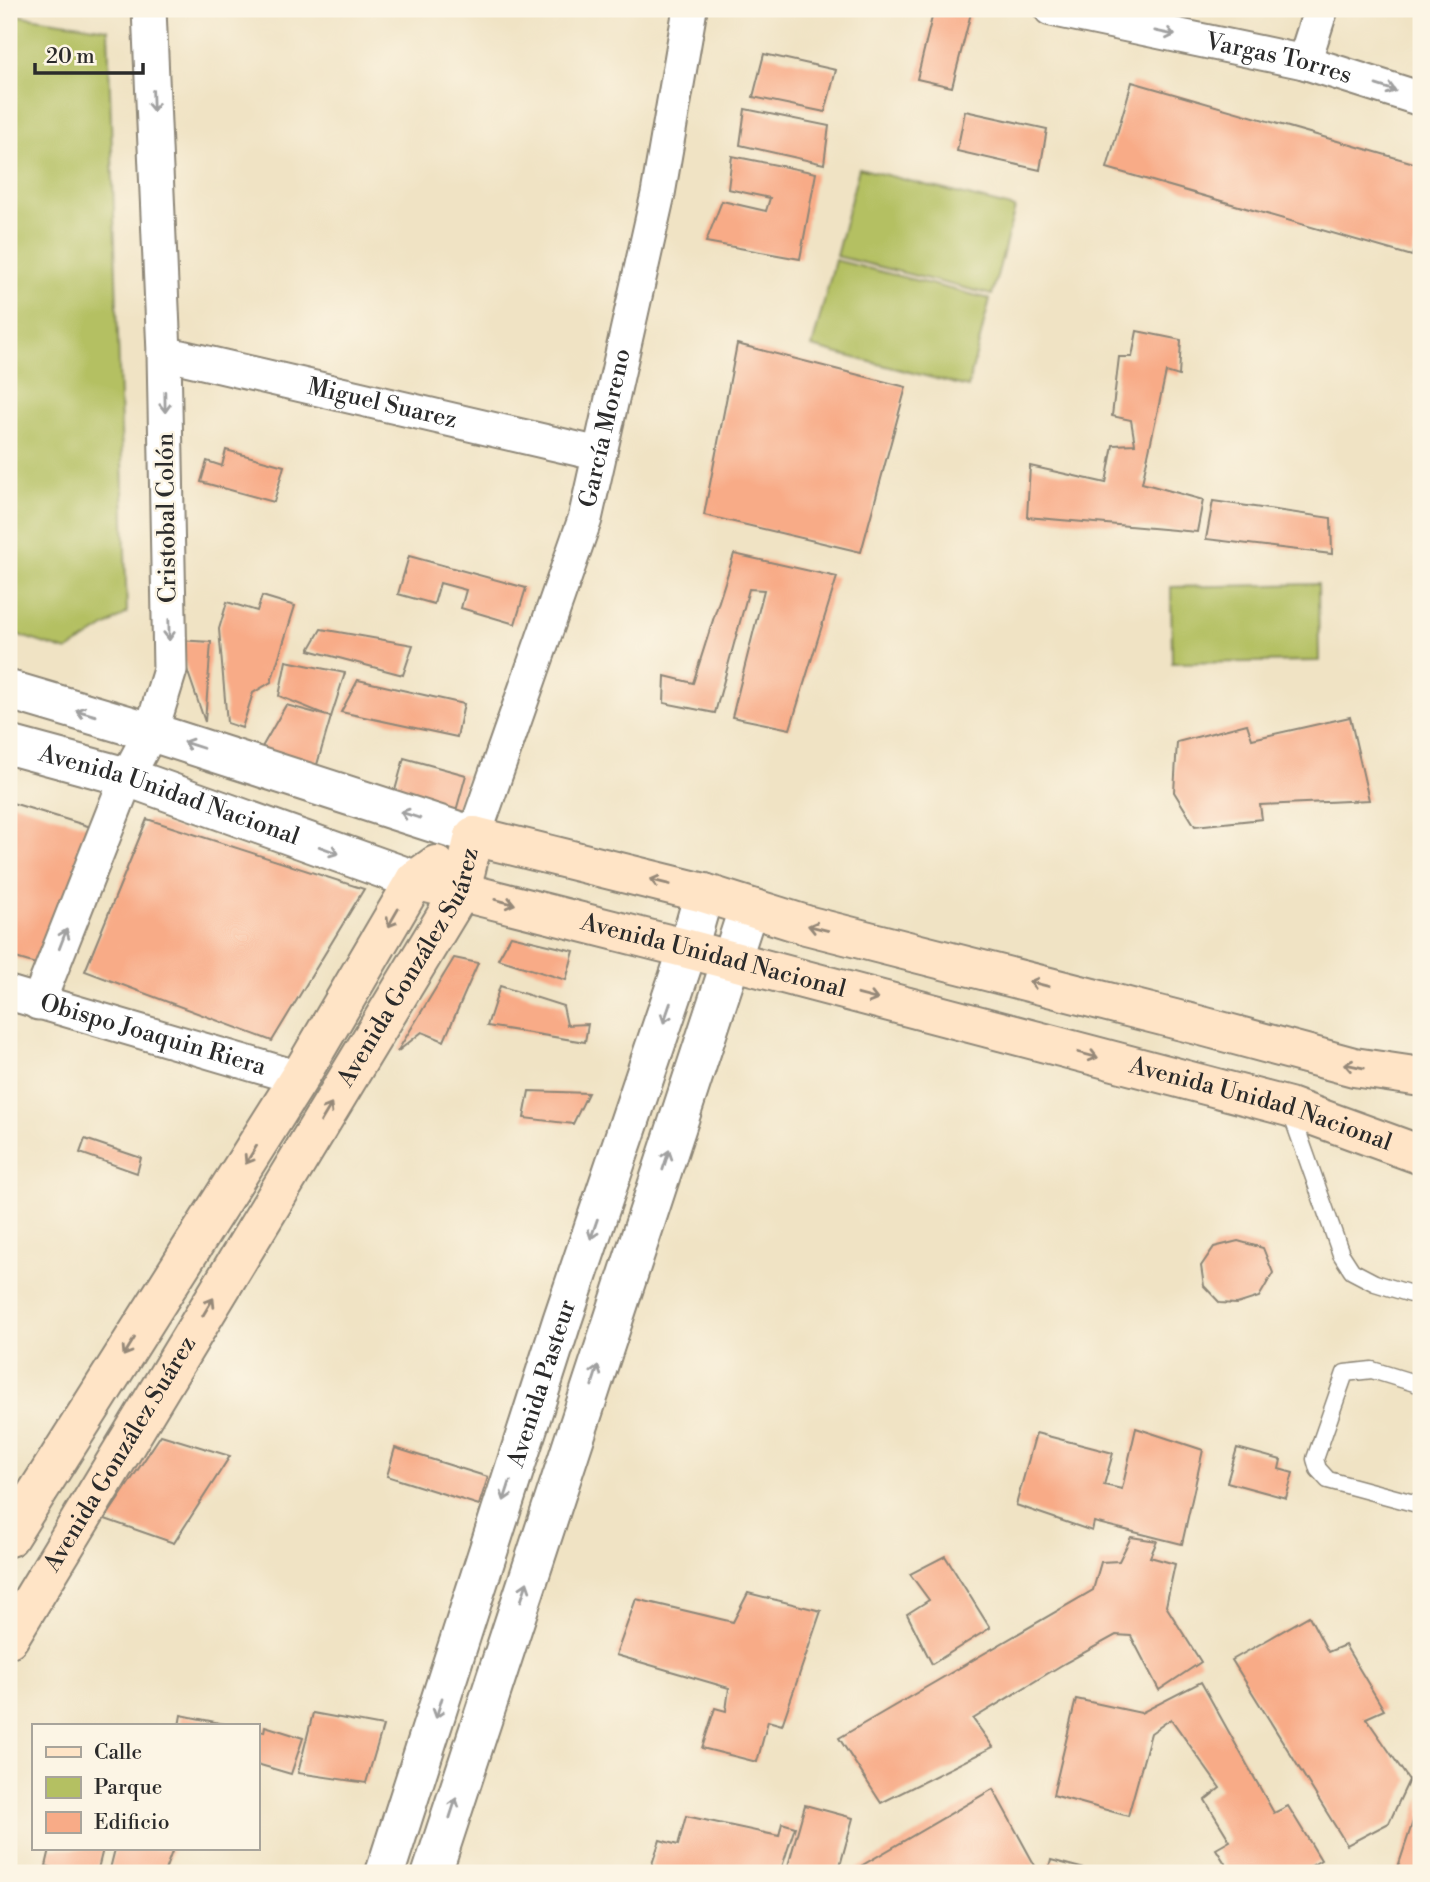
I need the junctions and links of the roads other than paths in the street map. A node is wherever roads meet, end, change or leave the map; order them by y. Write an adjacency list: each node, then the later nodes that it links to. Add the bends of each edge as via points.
1 (149, 9): 7 (street, Cristobal Colón, one-way to 7)
2 (690, 9): 8 (street, García Moreno, via 658,194)
3 (1051, 9): 5 (street, Vargas Torres, one-way to 5)
4 (1321, 9): 5 (street)
5 (1304, 62): 6 (street, Vargas Torres, one-way to 6)
6 (1421, 99)
7 (164, 353): 8 (street, Miguel Suarez); 10 (street, Cristobal Colón, one-way to 10, via 170,670)
8 (599, 454): 13 (street, García Moreno, via 585,519)
9 (9, 690): 10 (street, one-way to 9)
10 (151, 732): 12 (street, Cristobal Colón); 13 (street, one-way to 10)
11 (9, 744): 12 (street, Avenida Unidad Nacional)
12 (127, 777): 14 (street, Avenida Unidad Nacional, one-way to 14); 20 (street, Cristobal Colón, one-way to 12)
13 (474, 836): 14 (main road, Avenida González Suárez); 15 (main road, Avenida González Suárez); 16 (main road, one-way to 13)
14 (415, 880): 15 (main road, Avenida Unidad Nacional); 22 (main road, Avenida González Suárez, one-way to 22)
15 (461, 891): 18 (main road, Avenida Unidad Nacional, one-way to 18); 29 (main road, Avenida González Suárez, one-way to 15)
16 (704, 892): 17 (main road); 18 (street, Avenida Pasteur)
17 (748, 909): 19 (street, Avenida Pasteur); 21 (main road, one-way to 17, via 1353,1067)
18 (688, 949): 19 (main road, Avenida Unidad Nacional); 31 (street, Avenida Pasteur, one-way to 31, via 562,1321)
19 (731, 961): 23 (main road, Avenida Unidad Nacional, one-way to 23); 32 (street, Avenida Pasteur, one-way to 19)
20 (23, 998): 22 (street, Obispo Joaquin Riera)
21 (1421, 1077)
22 (299, 1078): 28 (main road, Avenida González Suárez, one-way to 28)
23 (1289, 1107): 24 (main road, Avenida Unidad Nacional); 25 (lane, via 1341,1254 1352,1271)
24 (1421, 1154)
25 (1421, 1297)
26 (1421, 1385): 27 (lane, via 1372,1370 1345,1373 1315,1459 1328,1480)
27 (1421, 1505)
28 (9, 1537)
29 (20, 1596): 30 (main road, Avenida González Suárez)
30 (9, 1638)
31 (385, 1873)
32 (432, 1873)

